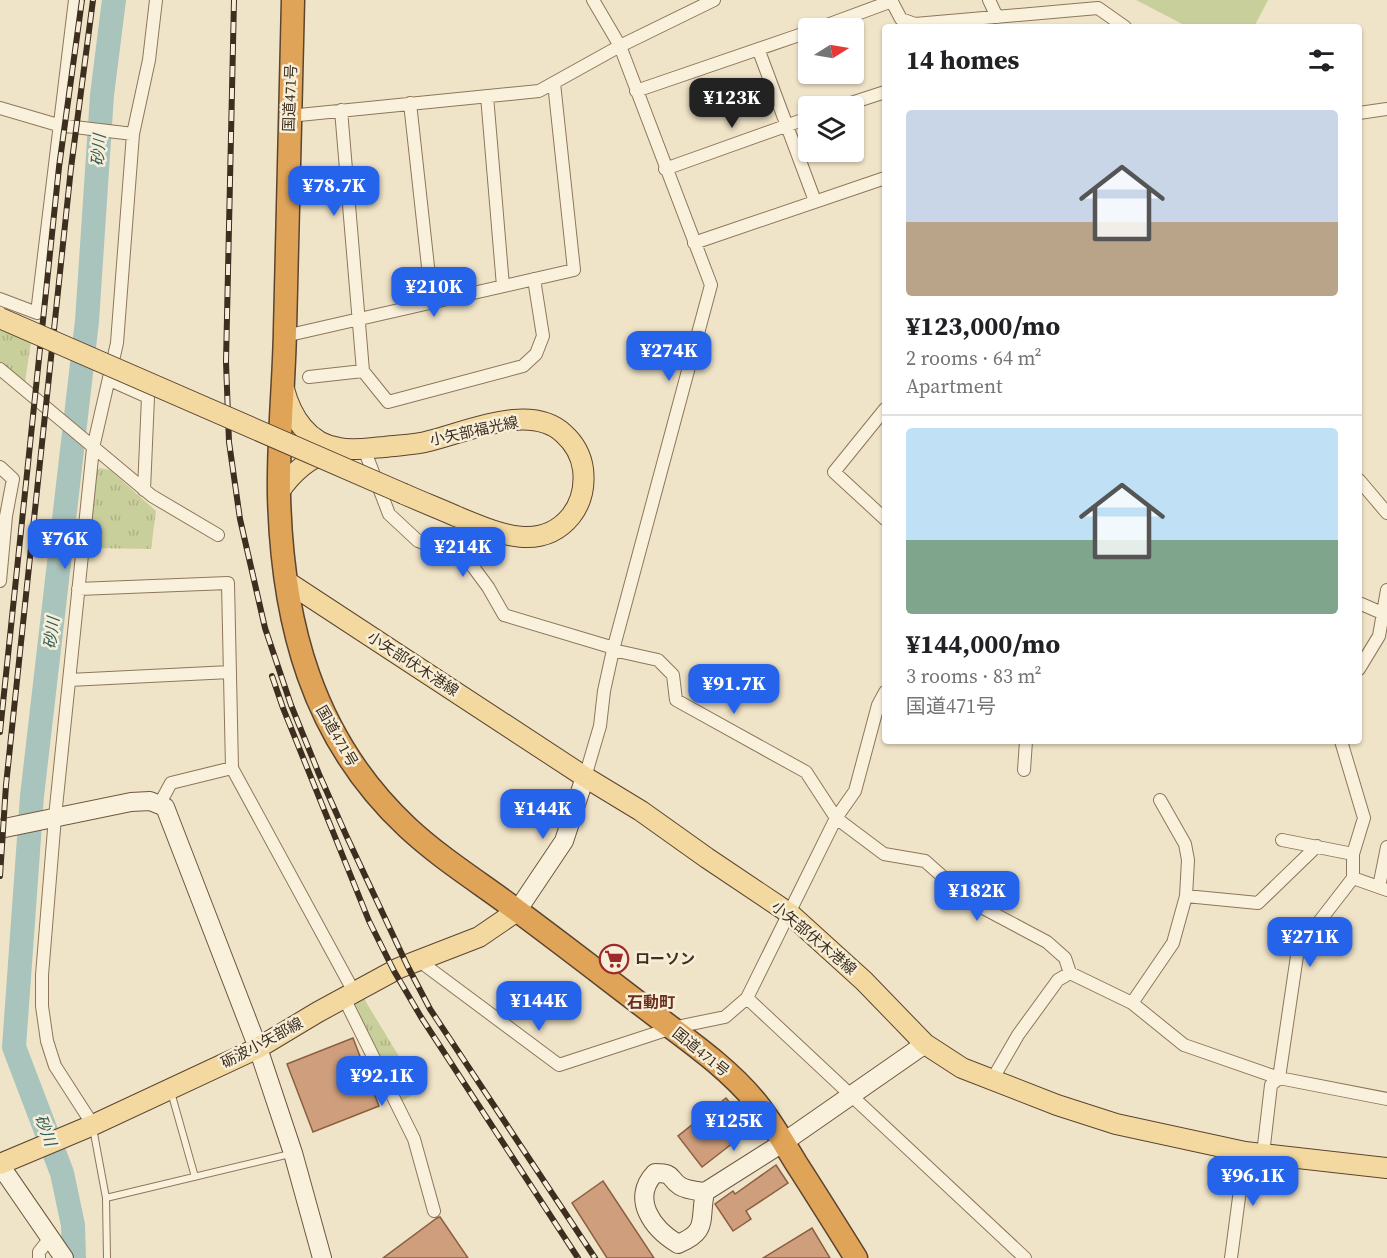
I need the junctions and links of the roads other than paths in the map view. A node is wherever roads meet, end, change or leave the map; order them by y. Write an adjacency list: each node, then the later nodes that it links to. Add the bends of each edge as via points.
1 (75, 0): 26 (street)
2 (156, 0): 28 (street, via 149,60)
3 (292, 0): 24 (highway, 国道471号)
4 (593, 0): 12 (street)
5 (714, 0): 12 (street)
6 (989, 0): 8 (street)
7 (892, 1): 8 (street, via 901,19 915,24); 9 (street)
8 (997, 17): 10 (street, via 1098,9)
9 (846, 18)
10 (1120, 24)
11 (798, 36): 13 (street)
12 (620, 46): 14 (street); 15 (street)
13 (759, 51): 15 (street); 27 (street)
14 (554, 83): 17 (street, via 539,91); 33 (street, via 574,270)
15 (636, 92): 29 (street)
16 (882, 93): 18 (street)
17 (487, 96): 19 (street); 34 (street)
18 (864, 99)
19 (410, 103): 22 (street); 36 (street)
20 (0, 108): 26 (street)
21 (1387, 109): 23 (street)
22 (340, 110): 24 (street); 38 (street)
23 (1362, 113)
24 (289, 116): 39 (highway, 国道471号)
25 (798, 122): 27 (street)
26 (58, 125): 28 (street); 35 (street, via 37,313)
27 (787, 126): 29 (street); 31 (street)
28 (133, 134): 43 (street, via 117,343)
29 (665, 169): 32 (street)
30 (882, 179): 31 (street)
31 (814, 201): 32 (street)
32 (694, 243): 62 (street, via 711,285)
33 (534, 279): 34 (street); 41 (street, via 543,336 536,354 523,366 388,402)
34 (503, 286): 36 (street)
35 (0, 299)
36 (432, 303): 38 (street)
37 (0, 318): 48 (main road, 小矢部福光線, bridge, via 503,535 529,538 555,530 576,510 582,496 583,466 571,440 560,430 534,420 501,422 427,442)
38 (357, 321): 39 (street); 41 (street)
39 (285, 336): 44 (highway, 国道471号)
40 (0, 369): 46 (street)
41 (363, 371): 42 (street)
42 (309, 377)
43 (110, 380): 46 (street); 51 (street, via 148,397)
44 (282, 384): 47 (main road, 小矢部福光線, via 302,428); 52 (highway, 国道471号)
45 (882, 413): 54 (street, via 834,472)
46 (93, 448): 51 (street); 58 (street)
47 (338, 448): 48 (main road, 小矢部福光線); 52 (main road, 小矢部福光線, via 310,461)
48 (364, 449): 62 (street, via 389,514 418,541 468,560 504,615)
49 (0, 467): 56 (street, via 13,479)
50 (1362, 484): 53 (street)
51 (144, 490): 55 (street)
52 (279, 492): 57 (highway, 国道471号)
53 (1387, 513)
54 (882, 516)
55 (218, 535)
56 (0, 581)
57 (286, 581): 71 (main road, 小矢部伏木港線); 84 (highway, 国道471号, via 310,685 340,746 384,804 409,829)
58 (78, 590): 64 (street, via 228,583); 65 (street)
59 (1387, 590): 61 (street)
60 (1362, 604): 61 (street)
61 (1382, 613): 63 (street, via 1379,636)
62 (613, 649): 71 (street, via 600,726); 75 (street, via 658,660 673,675 676,700 806,772)
63 (1362, 664)
64 (230, 672): 65 (street); 69 (street)
65 (69, 680): 74 (street)
66 (882, 698): 75 (street, via 855,791)
67 (1026, 744): 70 (street)
68 (1342, 744): 80 (street, via 1364,818)
69 (232, 768): 73 (street, via 171,783); 88 (street)
70 (1024, 770)
71 (585, 777): 84 (street, via 564,841); 85 (main road, 小矢部伏木港線)
72 (1161, 800): 83 (street, via 1185,844)
73 (159, 805): 74 (street, via 150,801 131,802); 93 (street, via 165,807 172,822)
74 (55, 817): 76 (street); 99 (street, via 42,1006 55,1066)
75 (836, 818): 85 (street); 87 (street, via 884,854 925,861 970,902 1047,942 1065,958)
76 (0, 829)
77 (1282, 840): 78 (street)
78 (1317, 846): 80 (street); 83 (street, via 1258,903)
79 (1387, 847): 82 (street)
80 (1353, 854): 81 (street)
81 (1353, 878): 82 (street); 94 (street, via 1298,950)
82 (1383, 888)
83 (1186, 896): 90 (street, via 1173,943)
84 (517, 910): 86 (main road, 砺波小矢部線, via 478,937); 91 (highway, 国道471号)
85 (789, 913): 89 (street); 92 (main road, 小矢部伏木港線, via 864,981)
86 (418, 960): 88 (main road, 砺波小矢部線); 91 (street, via 559,1065)
87 (1070, 973): 90 (street); 95 (street, via 1058,980 1018,1035)
88 (349, 995): 93 (main road, 砺波小矢部線); 108 (street, via 414,1139)
89 (747, 998): 91 (street, via 724,1017); 97 (street)
90 (1132, 1003): 94 (street, via 1184,1045)
91 (672, 1028): 100 (highway, 国道471号, via 723,1068 755,1101)
92 (925, 1044): 95 (main road, 小矢部伏木港線, via 963,1068); 97 (street)
93 (258, 1047): 96 (main road, 砺波小矢部線); 101 (street)
94 (1279, 1078): 98 (street); 102 (street, via 1271,1084)
95 (992, 1080): 102 (main road, 小矢部伏木港線, via 1116,1124)
96 (170, 1089): 99 (main road, 砺波小矢部線); 105 (lane)
97 (851, 1096): 100 (street); 115 (street)
98 (1387, 1099)
99 (93, 1125): 103 (main road, 砺波小矢部線); 107 (lane)
100 (784, 1142): 106 (street); 114 (highway, 国道471号)
101 (293, 1153): 105 (lane); 113 (street)
102 (1254, 1153): 104 (main road, 小矢部伏木港線); 116 (street)
103 (0, 1165): 109 (street)
104 (1387, 1168)
105 (195, 1177): 107 (lane)
106 (705, 1192)
107 (106, 1198): 112 (lane)
108 (434, 1211)
109 (50, 1238): 110 (street); 111 (street)
110 (39, 1258)
111 (64, 1258)
112 (107, 1258)
113 (322, 1258)
114 (856, 1258)
115 (1025, 1258)
116 (1231, 1258)

